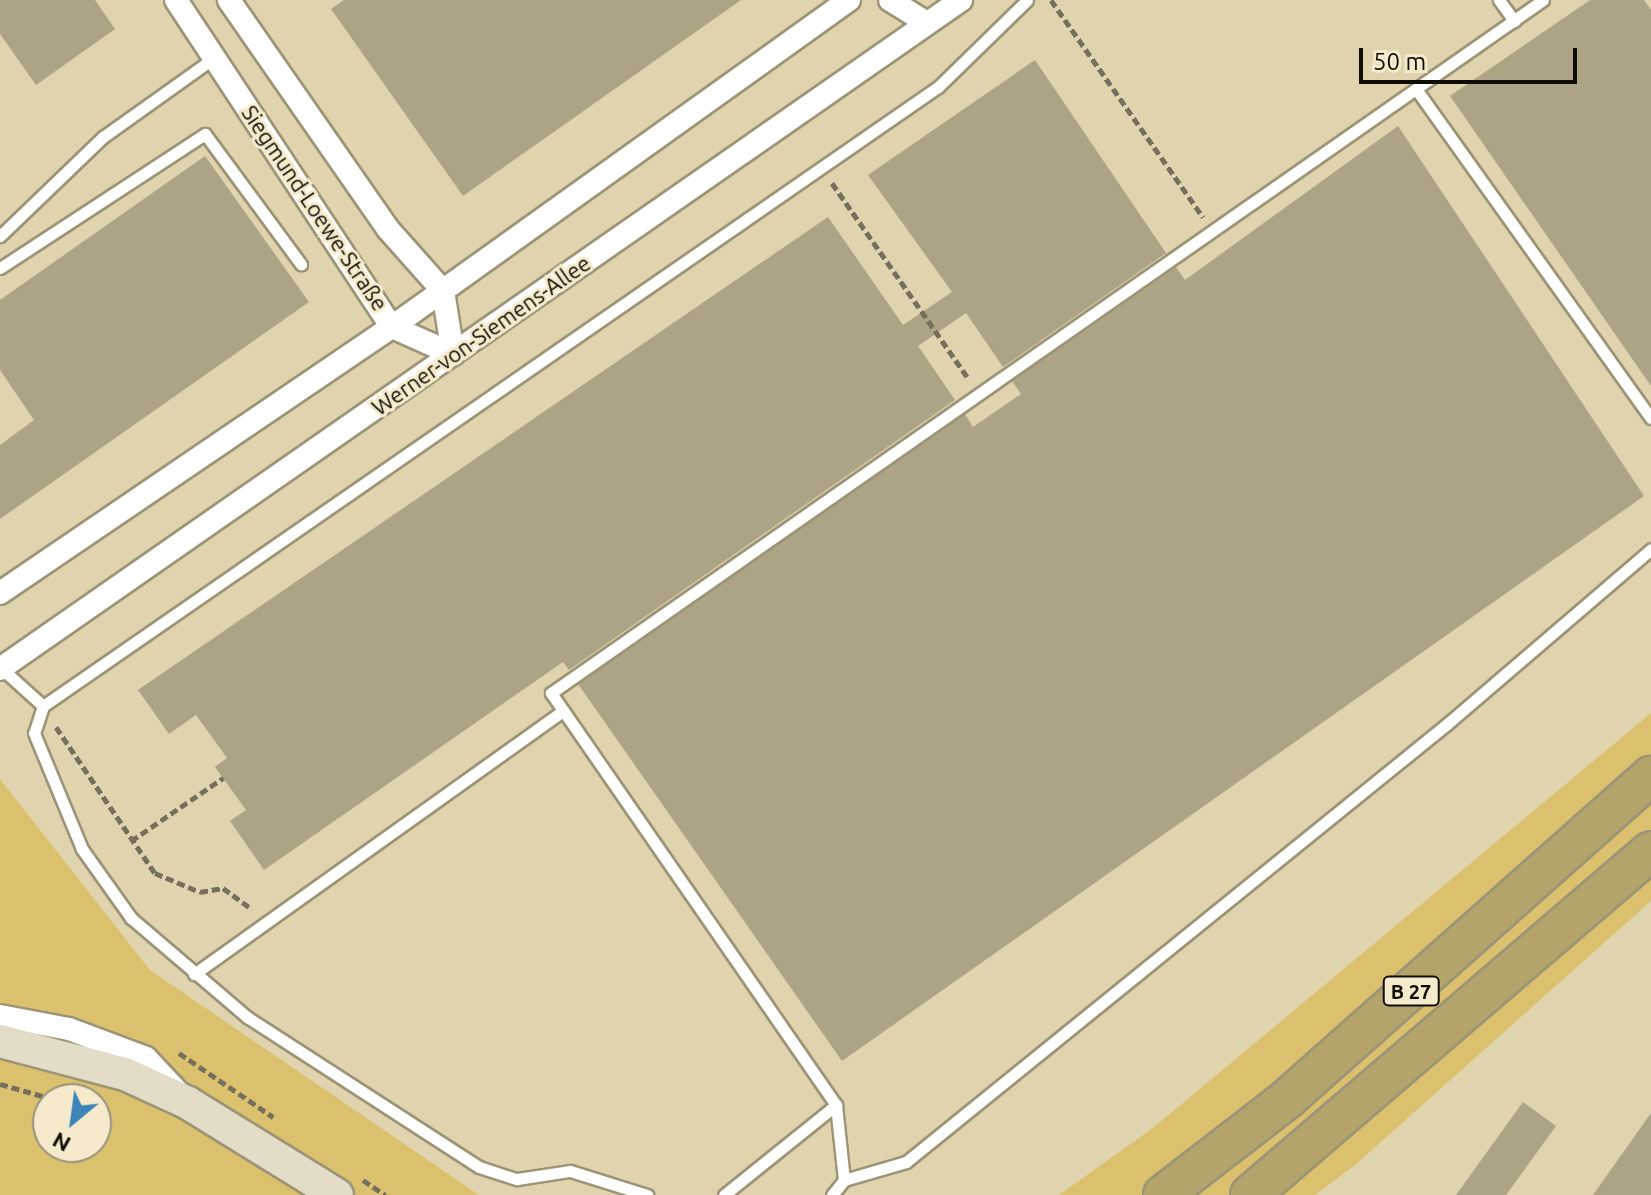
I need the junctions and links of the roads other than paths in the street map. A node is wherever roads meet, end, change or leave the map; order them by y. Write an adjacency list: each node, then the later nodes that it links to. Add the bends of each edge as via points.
1 (176, 0): 12 (street, Siegmund-Loewe-Straße)
2 (229, 0): 17 (street, via 388,229)
3 (849, 0): 17 (street)
4 (890, 0): 11 (street)
5 (921, 0): 11 (street)
6 (961, 0): 11 (street, Werner-von-Siemens-Allee)
7 (1027, 0): 24 (lane, via 938,87)
8 (1499, 0): 10 (lane)
9 (1543, 0): 10 (lane)
10 (1514, 21): 13 (lane)
11 (927, 23): 19 (street, Werner-von-Siemens-Allee)
12 (215, 57): 14 (lane, via 103,137); 18 (street, Siegmund-Loewe-Straße)
13 (1416, 89): 20 (lane); 25 (lane, via 551,693)
14 (0, 236)
15 (301, 264): 16 (lane, via 205,134)
16 (0, 268)
17 (443, 291): 18 (street); 19 (street)
18 (392, 327): 19 (street, Siegmund-Loewe-Straße); 22 (street)
19 (453, 354): 23 (street, Werner-von-Siemens-Allee)
20 (1651, 418)
21 (1651, 549): 33 (lane, via 1447,724 906,1162)
22 (0, 593)
23 (0, 668): 24 (lane)
24 (43, 706): 28 (lane, via 34,733 82,849 131,918)
25 (563, 711): 28 (lane); 32 (lane)
26 (1651, 776): 38 (highway, B 27, via 1309,1080)
27 (1651, 851): 39 (highway, B 27)
28 (194, 974): 35 (lane, via 247,1017 479,1167 517,1179 570,1171)
29 (0, 1016): 31 (street, via 69,1029 146,1058)
30 (0, 1041): 31 (main road, via 98,1066)
31 (188, 1103): 34 (main road)
32 (836, 1105): 33 (lane); 36 (lane)
33 (844, 1180): 37 (lane)
34 (337, 1195)
35 (647, 1195)
36 (724, 1195)
37 (832, 1195)
38 (1163, 1195)
39 (1250, 1195)

